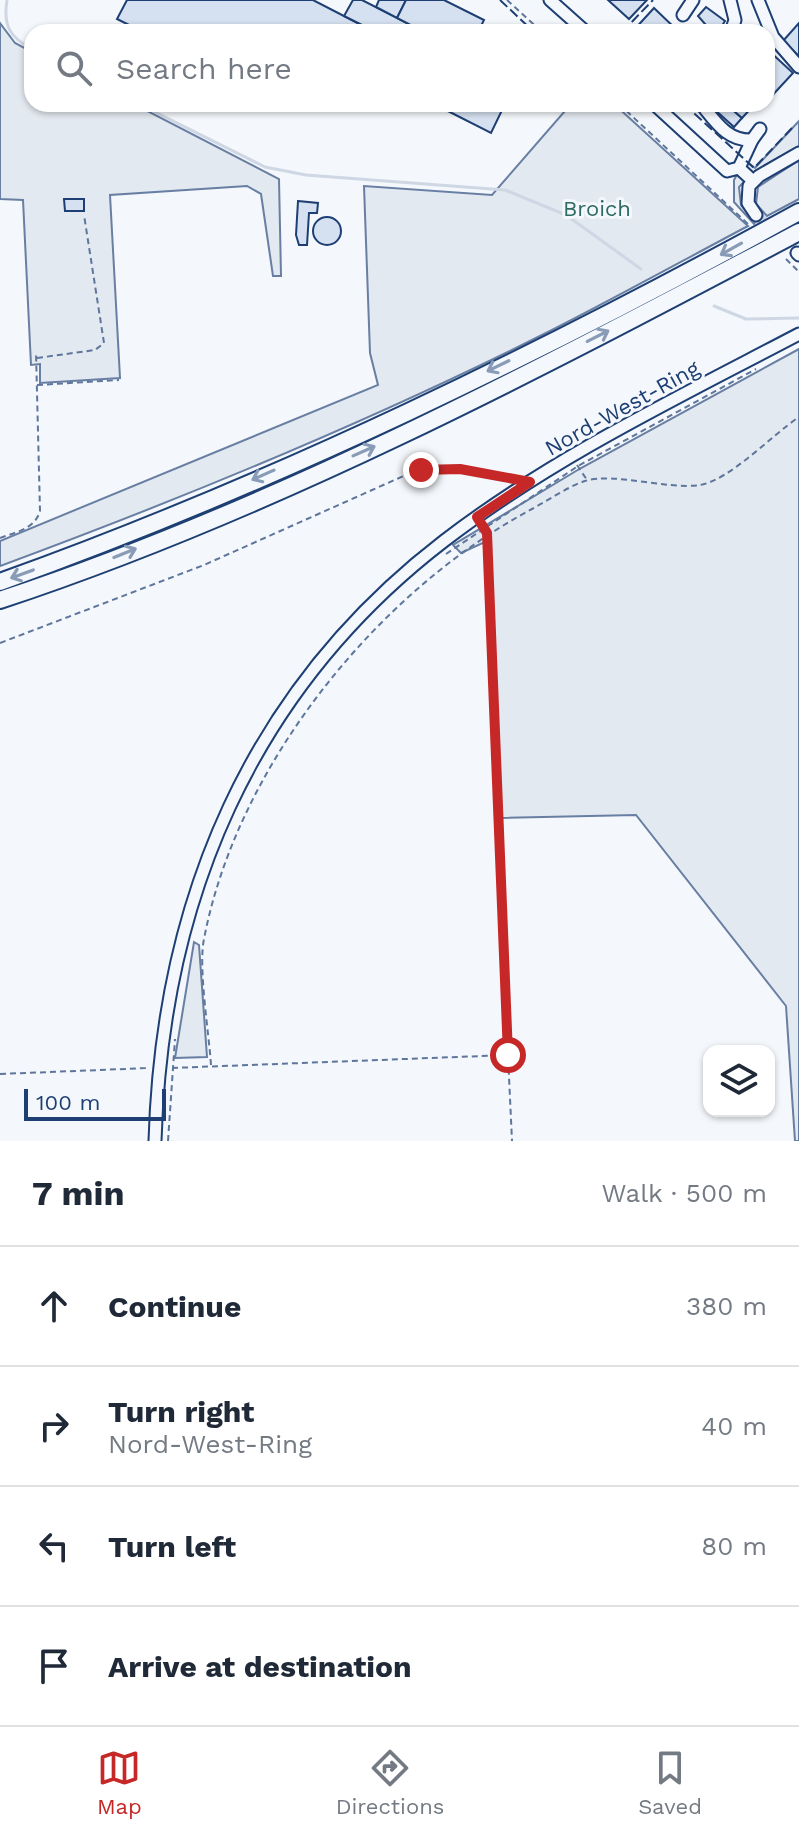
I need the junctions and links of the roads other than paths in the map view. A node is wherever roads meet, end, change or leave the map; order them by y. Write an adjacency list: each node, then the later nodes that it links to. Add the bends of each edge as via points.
1 (550, 0): 6 (street)
2 (693, 0): 5 (street)
3 (730, 0): 7 (street)
4 (758, 0): 8 (street)
5 (683, 15)
6 (577, 24)
7 (734, 24)
8 (768, 24)
9 (775, 39): 10 (street)
10 (799, 67)
11 (663, 112): 16 (street, via 727,171)
12 (708, 112): 14 (street, via 738,141)
13 (760, 129): 14 (street)
14 (752, 140): 16 (street)
15 (799, 153): 17 (street)
16 (739, 168): 17 (street)
17 (753, 181): 19 (street, via 746,193)
18 (799, 212): 22 (highway, one-way to 22, via 677,279 384,423)
19 (752, 219)
20 (799, 232): 23 (highway, one-way to 20, via 227,513 394,438)
21 (796, 335): 24 (street, Nord-West-Ring, via 575,462 530,482 409,569 349,627 302,684 249,765 197,881 174,971)
22 (0, 582)
23 (0, 600)
24 (155, 1141)

